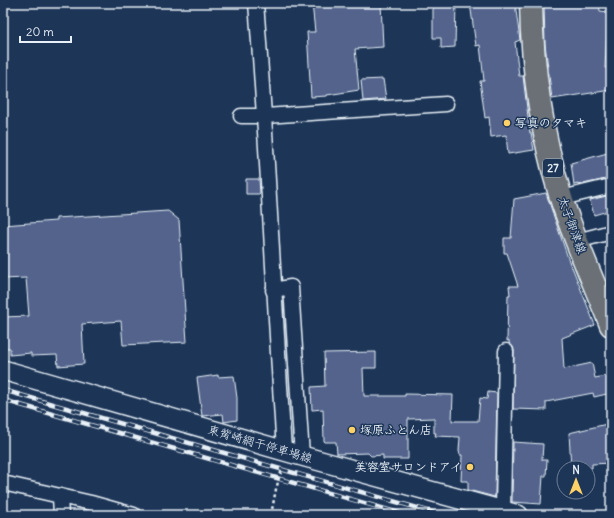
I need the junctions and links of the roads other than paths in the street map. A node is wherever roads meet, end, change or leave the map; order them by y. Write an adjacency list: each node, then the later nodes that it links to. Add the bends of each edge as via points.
1 (256, 3): 5 (street)
2 (531, 3): 7 (main road, 太子御津線 / 27, via 531,28 544,126)
3 (446, 104): 5 (street)
4 (242, 116): 5 (street)
5 (265, 116): 10 (street)
6 (611, 186): 7 (street)
7 (562, 198): 9 (main road, 太子御津線 / 27)
8 (611, 232): 9 (street)
9 (577, 241): 11 (main road, 太子御津線 / 27)
10 (274, 290): 14 (street); 15 (street, via 291,288)
11 (611, 325)
12 (506, 351): 18 (street)
13 (3, 370): 14 (main road, 東觜崎網干停車場線)
14 (284, 450): 15 (main road, 東觜崎網干停車場線)
15 (302, 456): 18 (main road, 東觜崎網干停車場線)
16 (3, 483): 17 (street)
17 (60, 496): 19 (street); 20 (street)
18 (510, 513)
19 (61, 515)
20 (134, 515)

